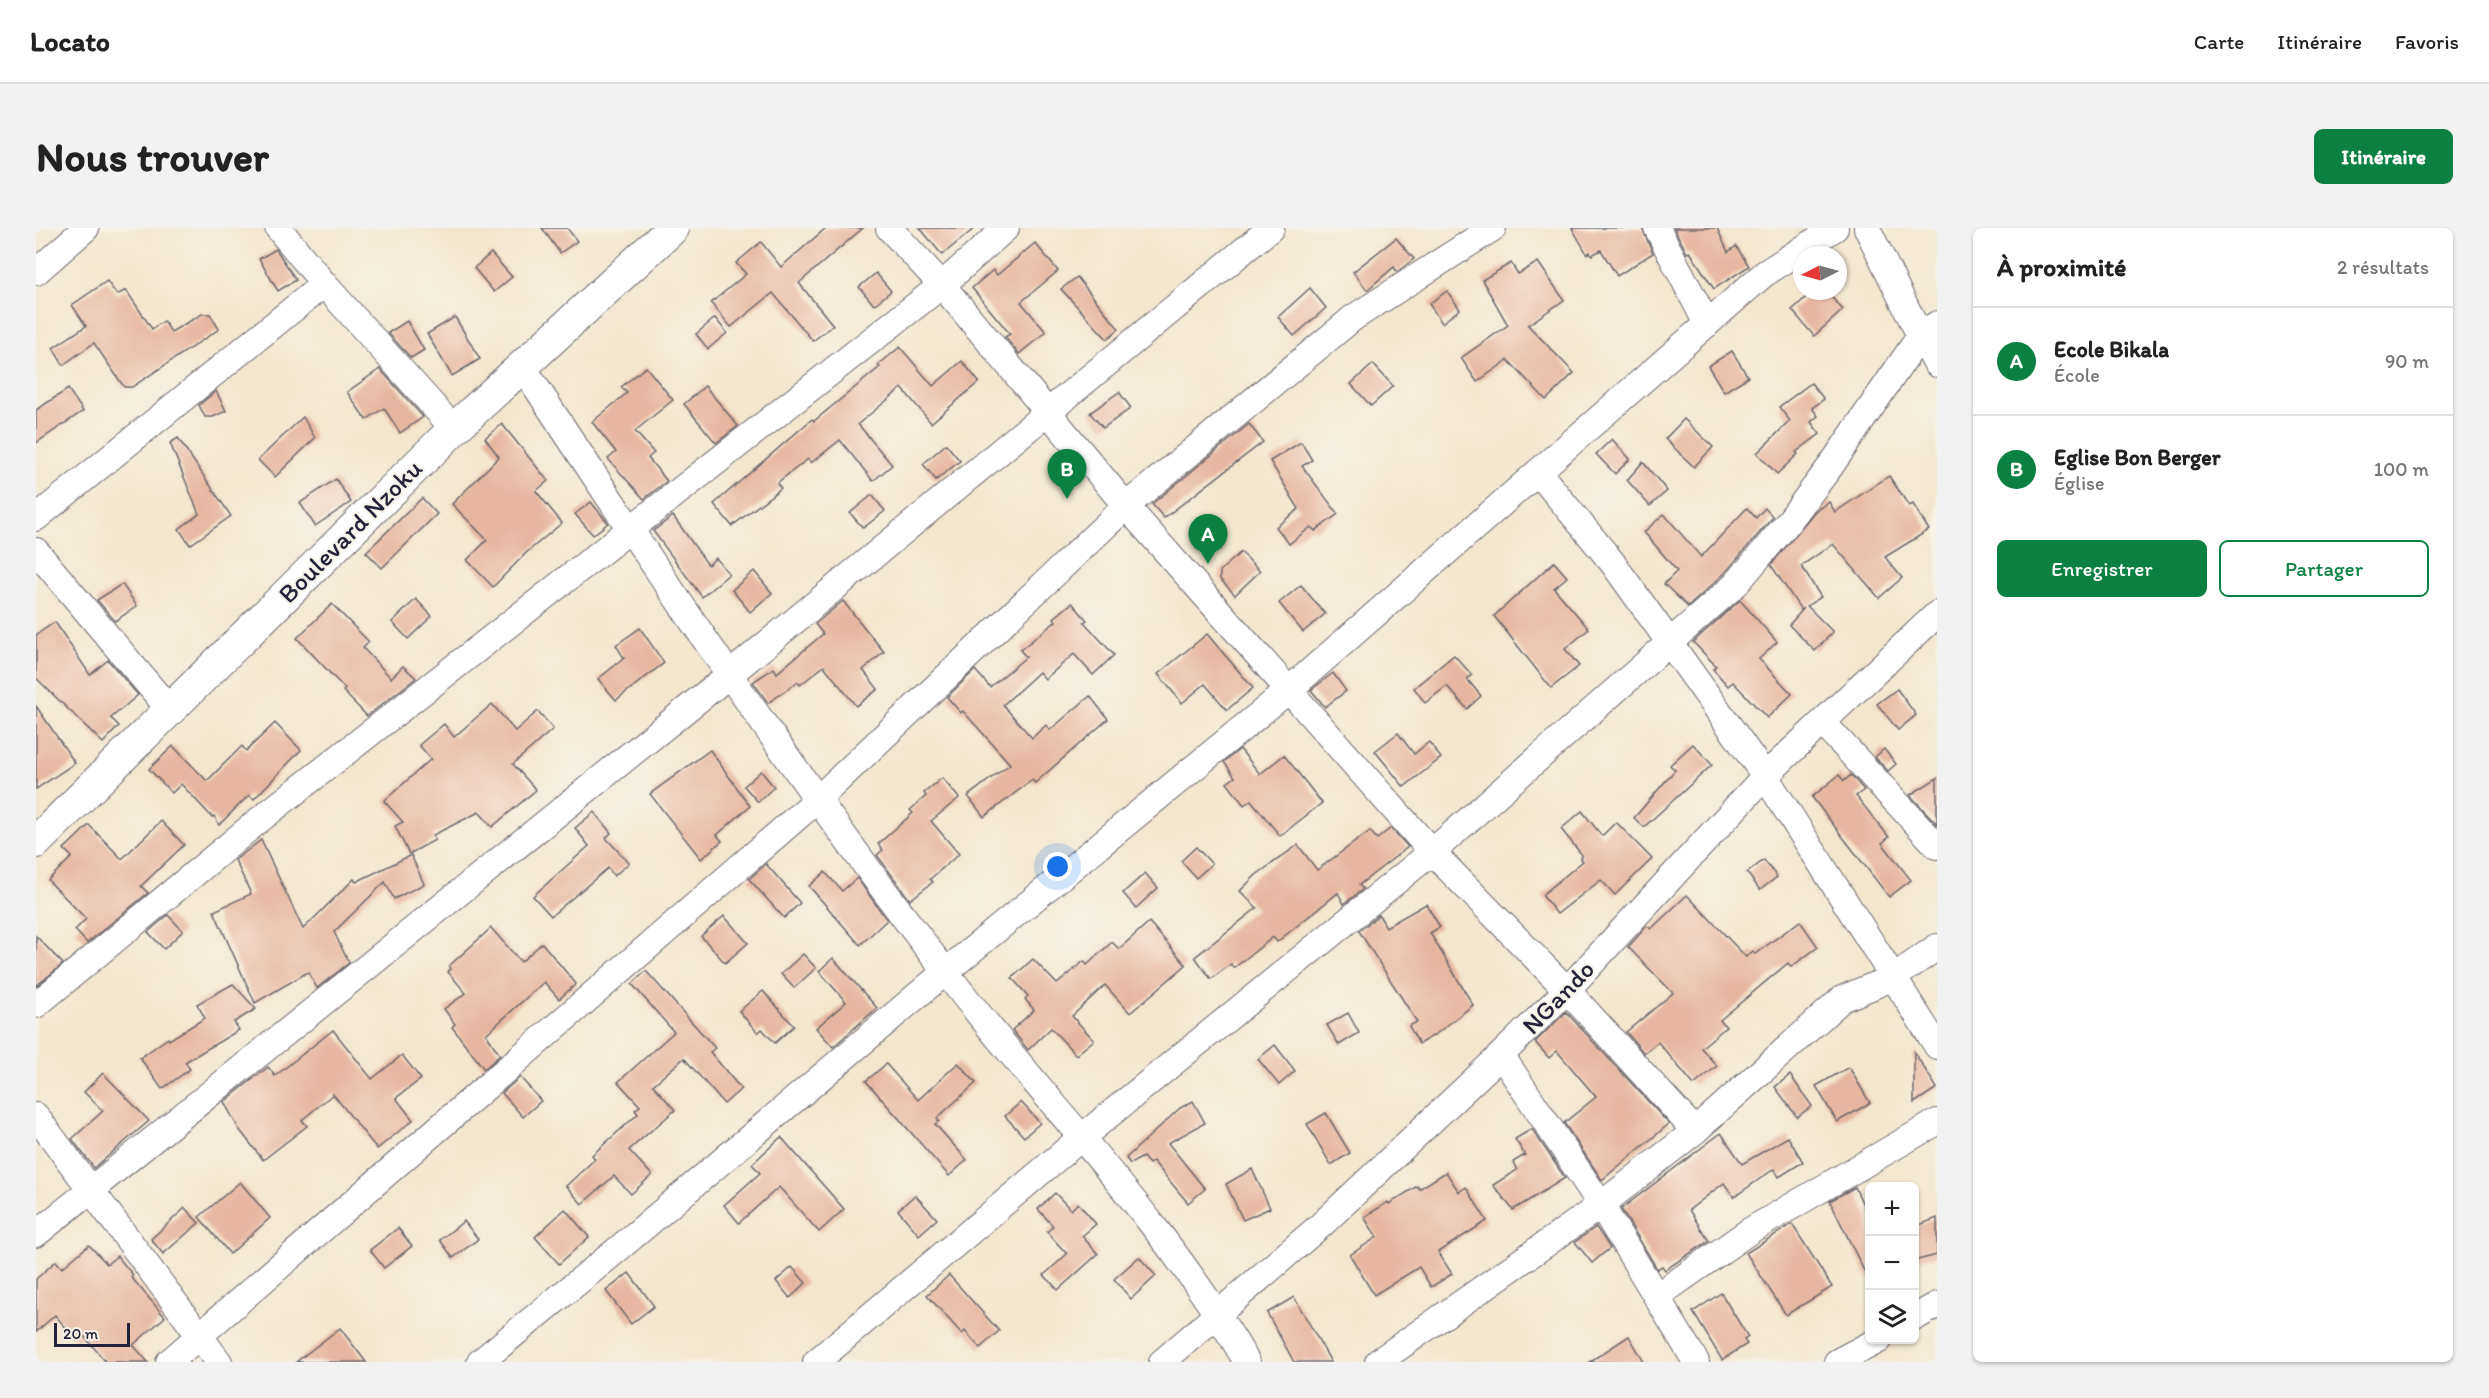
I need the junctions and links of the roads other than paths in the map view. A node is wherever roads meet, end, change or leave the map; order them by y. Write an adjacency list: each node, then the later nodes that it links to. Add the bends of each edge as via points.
1 (86, 228): 11 (street)
2 (674, 228): 16 (street, Boulevard Nzoku)
3 (889, 228): 13 (street)
4 (1006, 228): 13 (street)
5 (1271, 228): 18 (street)
6 (1493, 228): 21 (street, via 1353,318)
7 (1657, 228): 14 (street)
8 (1835, 228): 14 (street, via 1764,274)
9 (1867, 228): 15 (street)
10 (281, 229): 12 (street)
11 (36, 272)
12 (324, 285): 19 (street); 22 (street)
13 (942, 285): 18 (street); 23 (street)
14 (1707, 324): 20 (street)
15 (1928, 330): 17 (street); 26 (street, via 1750,568)
16 (521, 364): 19 (street, Boulevard Nzoku); 23 (street)
17 (1937, 364)
18 (1046, 413): 21 (street); 27 (street)
19 (454, 429): 29 (street, Boulevard Nzoku)
20 (1538, 472): 26 (street, via 1612,562); 28 (street)
21 (1126, 506): 28 (street); 32 (street)
22 (36, 518)
23 (630, 532): 27 (street); 40 (street, via 258,821)
24 (36, 551): 29 (street)
25 (1937, 614): 30 (street, NGando)
26 (1669, 641): 31 (street); 35 (street)
27 (729, 675): 32 (street); 47 (street)
28 (1290, 689): 35 (street); 37 (street)
29 (169, 709): 33 (street, Boulevard Nzoku)
30 (1823, 723): 31 (street, NGando); 34 (street)
31 (1765, 776): 38 (street); 39 (street, NGando)
32 (818, 799): 37 (street); 54 (street)
33 (36, 843)
34 (1937, 846)
35 (1432, 852): 39 (street); 46 (street)
36 (1937, 947): 38 (street)
37 (945, 972): 46 (street); 58 (street)
38 (1894, 977): 41 (street); 45 (street, via 1842,999)
39 (1568, 990): 42 (street, NGando); 45 (street)
40 (36, 1005)
41 (1937, 1046)
42 (1501, 1055): 48 (street); 52 (street, NGando, via 1321,1225)
43 (36, 1116): 47 (street)
44 (1937, 1122): 50 (street, via 1751,1230)
45 (1695, 1131): 48 (street)
46 (1082, 1137): 52 (street); 59 (street)
47 (90, 1189): 49 (street); 54 (street)
48 (1601, 1206): 50 (street); 62 (street)
49 (36, 1234)
50 (1657, 1296): 63 (street)
51 (1937, 1305): 53 (street)
52 (1219, 1314): 60 (street, NGando); 61 (street)
53 (1919, 1315)
54 (201, 1337): 56 (street); 57 (street)
55 (1871, 1344): 64 (street)
56 (169, 1362)
57 (219, 1362)
58 (480, 1362)
59 (816, 1362)
60 (1162, 1362)
61 (1247, 1362)
62 (1378, 1362)
63 (1696, 1362)
64 (1837, 1362)

